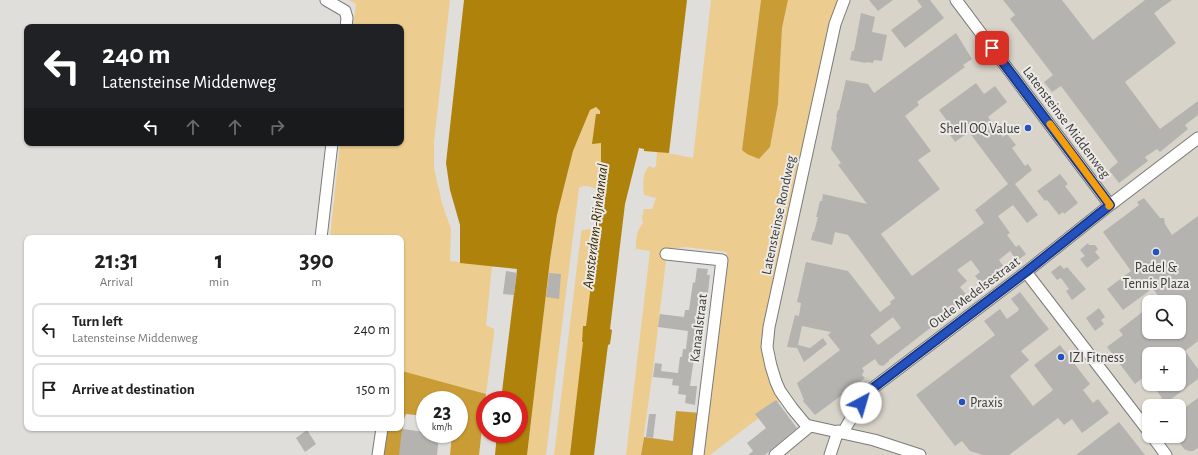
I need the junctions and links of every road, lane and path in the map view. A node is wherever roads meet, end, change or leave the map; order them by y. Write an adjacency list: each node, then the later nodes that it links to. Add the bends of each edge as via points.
1 (326, 0): 4 (street, via 345,11)
2 (844, 0): 12 (street, Latensteinse Rondweg, via 834,32 769,327 767,347 780,391 803,422)
3 (956, 0): 7 (street, Latensteinse Middenweg)
4 (346, 24)
5 (1198, 138): 7 (street, Oude Medelsestraat)
6 (332, 146): 8 (street)
7 (1110, 205): 10 (street, Oude Medelsestraat)
8 (320, 235)
9 (666, 254): 17 (street, Kanaalstraat, via 722,260)
10 (1026, 272): 11 (street); 14 (street, Oude Medelsestraat, via 873,388)
11 (1142, 423)
12 (810, 426): 14 (street); 18 (street)
13 (382, 431): 16 (street)
14 (840, 432): 19 (street, Oude Medelsestraat); 20 (street)
15 (1157, 443): 21 (street)
16 (378, 455)
17 (698, 455)
18 (775, 455)
19 (830, 455)
20 (920, 455)
21 (1166, 455)

